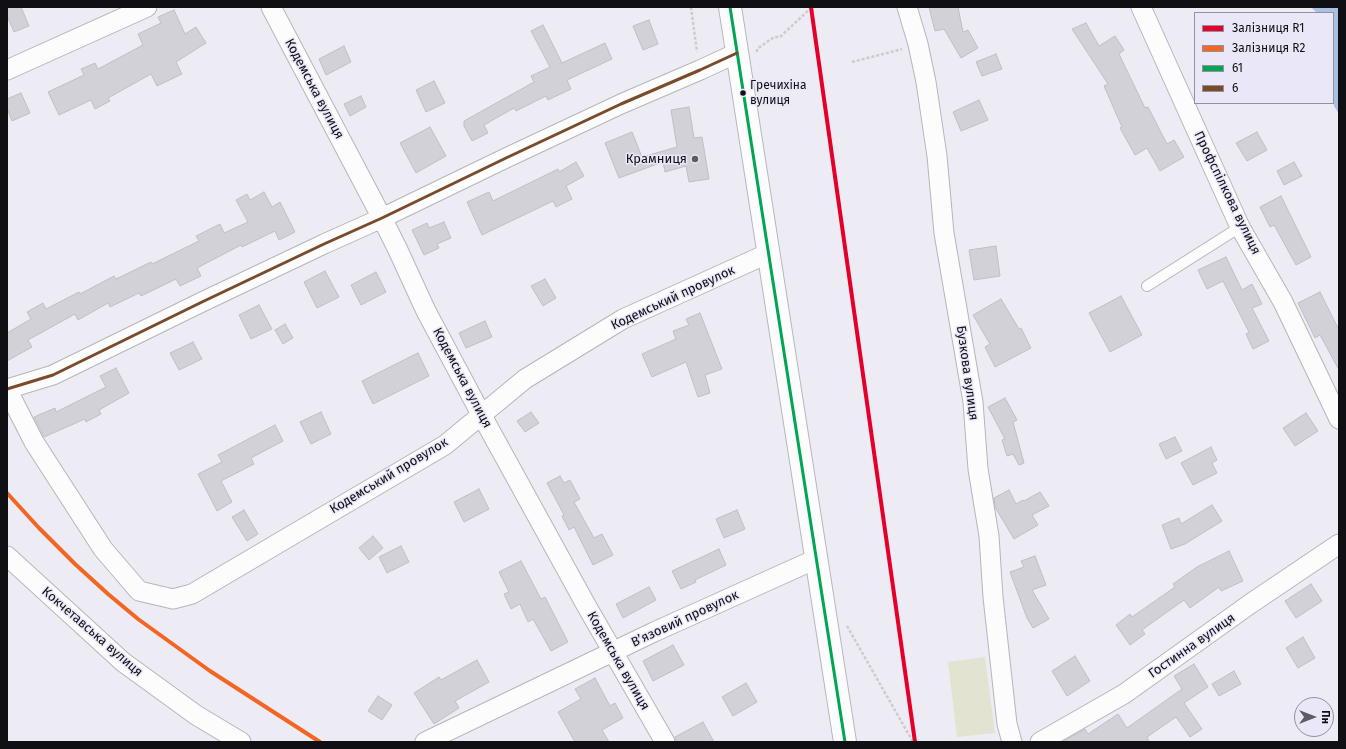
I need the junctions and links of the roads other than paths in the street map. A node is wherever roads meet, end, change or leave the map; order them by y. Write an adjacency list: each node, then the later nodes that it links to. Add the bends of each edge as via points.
1 (147, 7): 7 (street)
2 (271, 7): 8 (street, Кодемська вулиця)
3 (730, 7): 6 (main road)
4 (907, 7): 23 (street, Бузкова вулиця, via 926,82 937,156 944,232 973,402 978,469 989,536 1007,724)
5 (1141, 7): 9 (street, Профспілкова вулиця)
6 (747, 55): 8 (street, via 700,70 621,104); 10 (main road)
7 (8, 66)
8 (382, 218): 12 (street, via 53,375); 13 (street, Кодемська вулиця, via 426,311)
9 (1240, 227): 11 (lane); 14 (street, Профспілкова вулиця, via 1283,302)
10 (769, 254): 13 (street, Кодемський провулок, via 623,319 525,379); 17 (main road)
11 (1147, 286)
12 (7, 389): 13 (street, Кодемський провулок, via 34,442 103,549 139,591 173,599 192,594 445,445)
13 (481, 414): 18 (street, Кодемська вулиця)
14 (1339, 419)
15 (1339, 544): 24 (street, Гостинна вулиця, via 1124,694)
16 (7, 556): 19 (street, Кокчетавська вулиця, via 123,662 196,715)
17 (816, 559): 18 (street, Вʼязовий провулок); 22 (main road)
18 (613, 652): 20 (street, Вʼязовий провулок); 21 (street, Кодемська вулиця)
19 (241, 742)
20 (425, 742)
21 (665, 742)
22 (845, 742)
23 (1012, 742)
24 (1040, 742)

